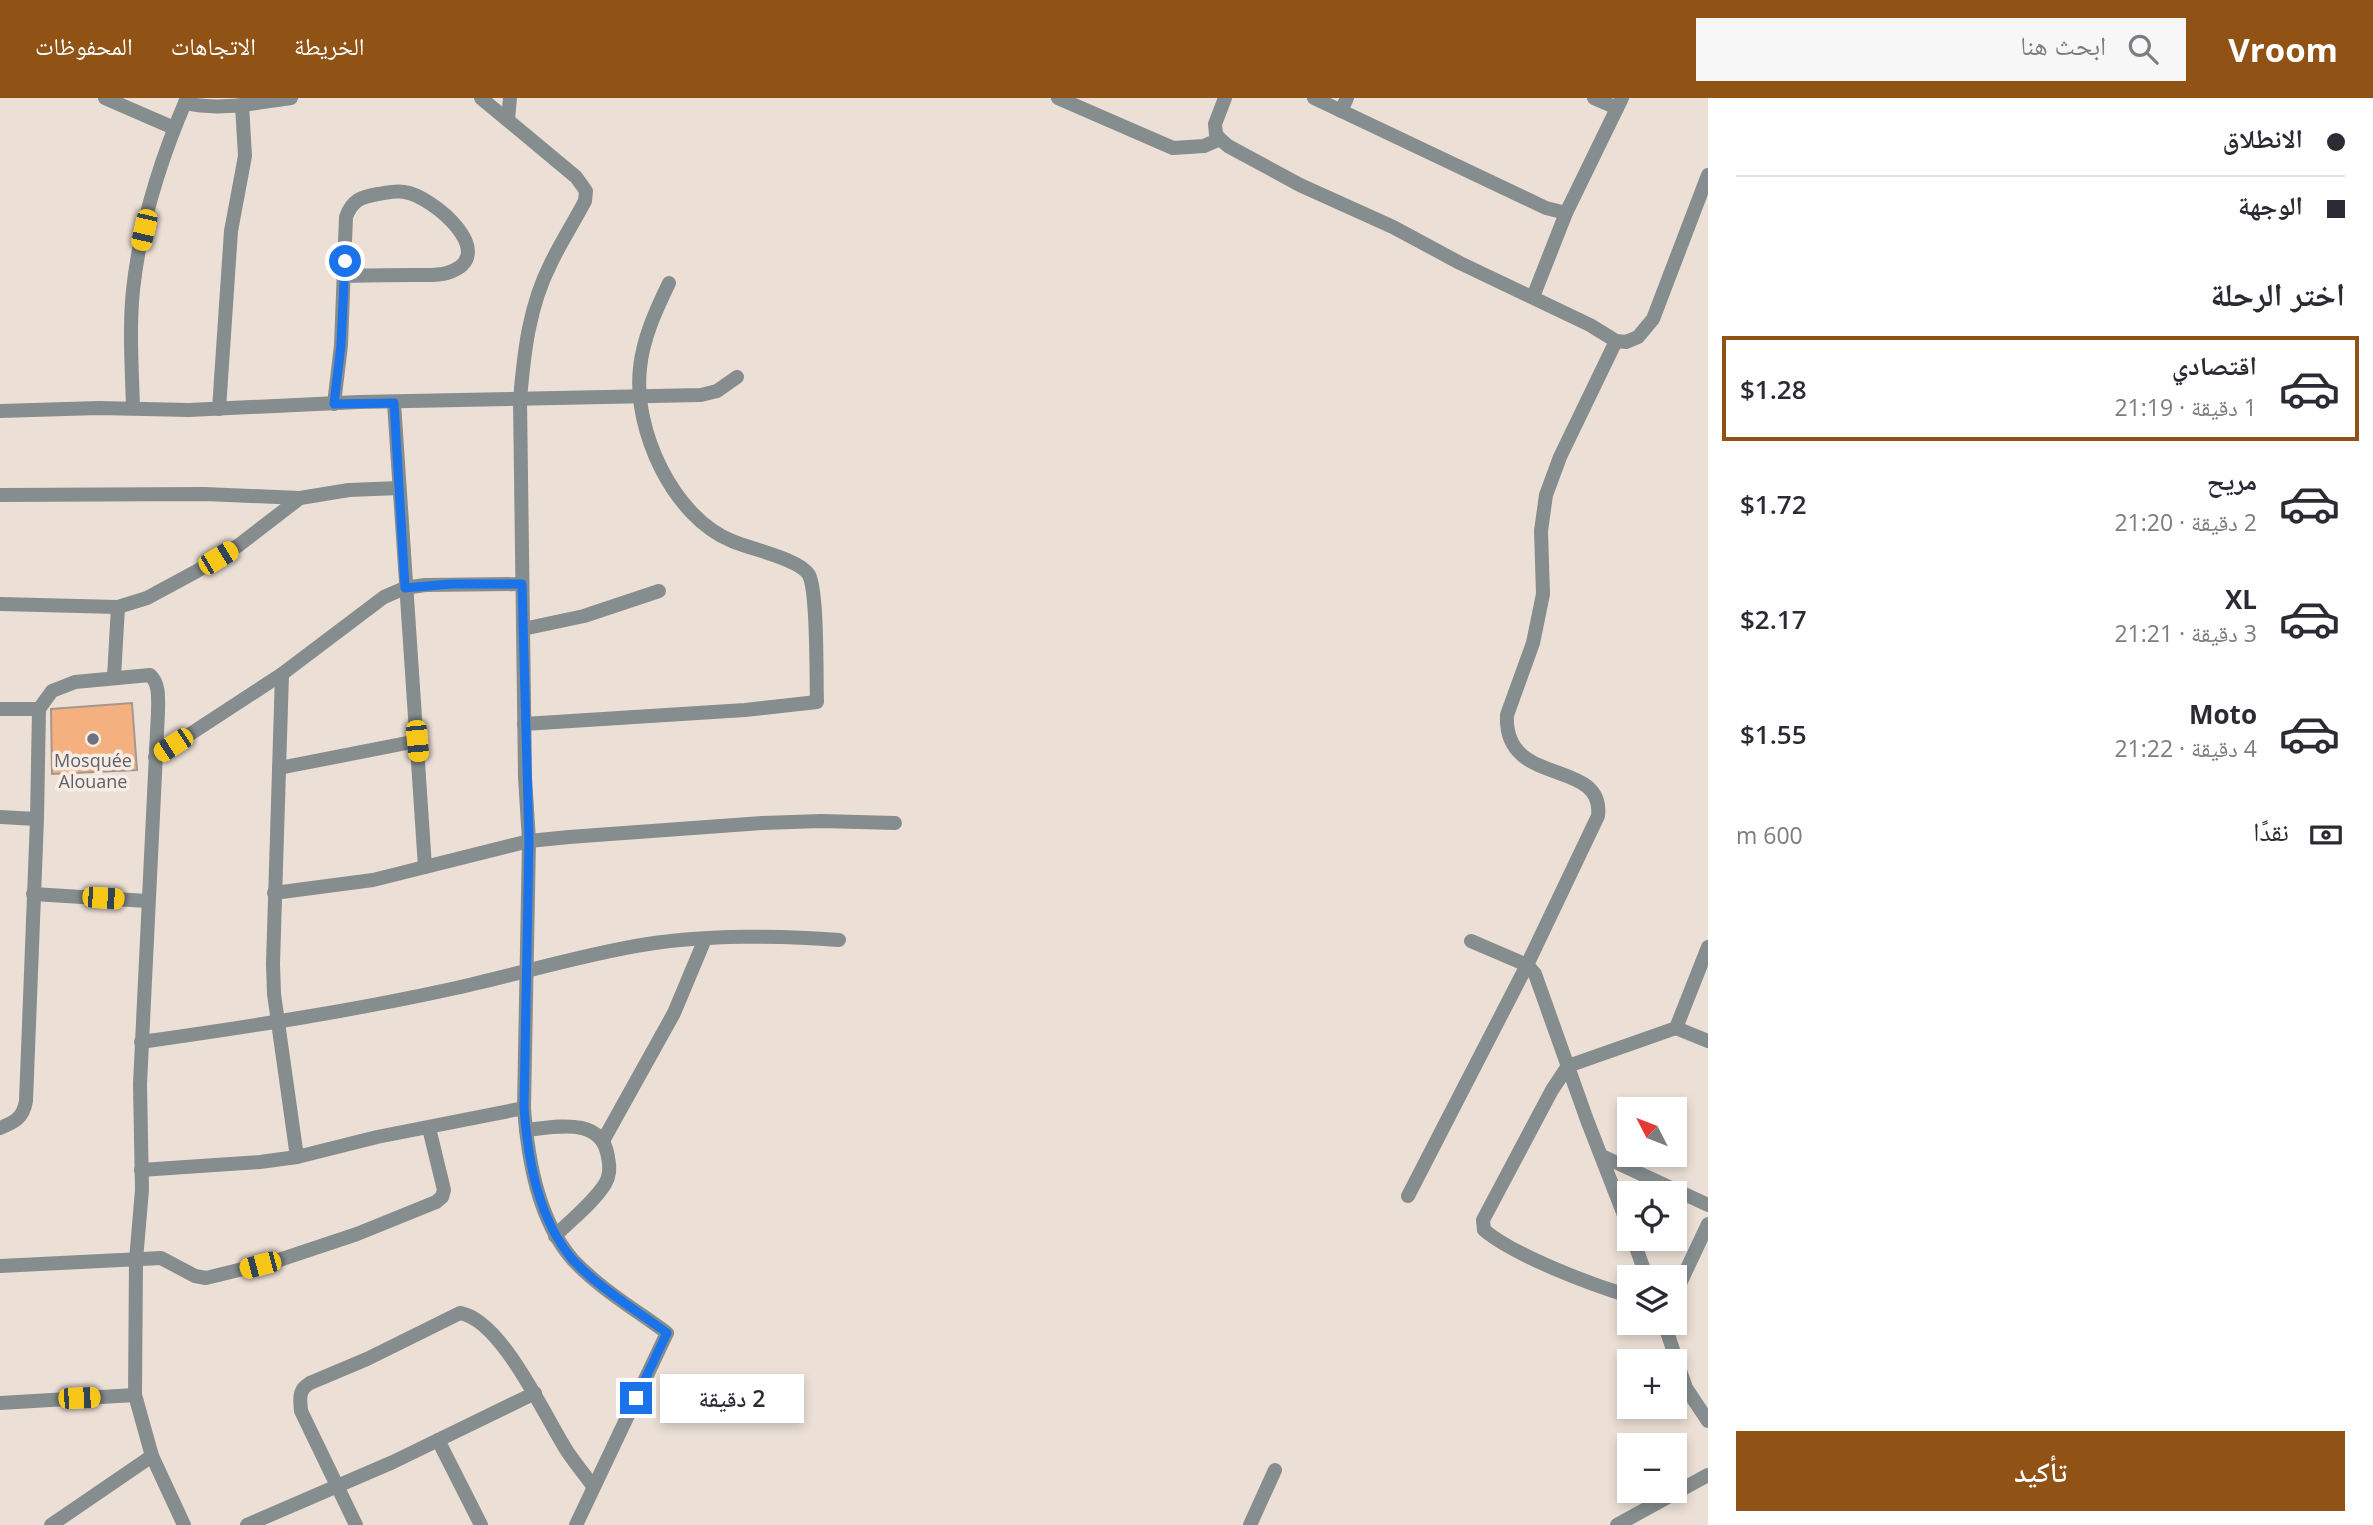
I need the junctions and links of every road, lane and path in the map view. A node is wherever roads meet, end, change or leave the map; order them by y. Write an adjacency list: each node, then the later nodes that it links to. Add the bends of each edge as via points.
1 (106, 98): 14 (street)
2 (291, 98): 11 (street)
3 (481, 98): 13 (street)
4 (510, 98): 13 (street)
5 (1058, 98): 15 (street, via 1173,148 1204,146)
6 (1225, 98): 15 (street, via 1215,124)
7 (1314, 98): 12 (street)
8 (1594, 98): 10 (street)
9 (186, 100): 11 (street, via 204,107); 14 (street)
10 (1619, 103): 17 (street)
11 (242, 105): 28 (street, via 244,156 231,231)
12 (1344, 105): 17 (street, via 1538,204)
13 (508, 119): 24 (street, via 576,177 586,191 537,296 526,339)
14 (174, 128): 27 (street, via 149,210 134,289)
15 (1220, 139): 20 (street, via 1300,185)
16 (1708, 175): 21 (street, via 1653,319 1638,337)
17 (1566, 213): 20 (street)
18 (346, 276): 18 (street, via 346,217 353,203 363,197 405,191 445,215 467,241 462,264 446,273); 26 (street)
19 (669, 283): 23 (street, via 645,343)
20 (1533, 297): 21 (street)
21 (1616, 341): 59 (street, via 1546,495 1541,531 1543,594 1533,643 1507,715 1507,732 1516,751 1581,782 1595,795 1599,808 1590,837)
22 (737, 377): 23 (street, via 717,391 701,395)
23 (640, 396): 24 (street); 43 (street, via 653,453 693,512 730,540 798,564 810,576 817,702)
24 (520, 400): 25 (street); 33 (street)
25 (394, 403): 26 (street); 30 (street)
26 (334, 404): 28 (street)
27 (133, 408): 28 (street); 29 (street)
28 (219, 409)
29 (0, 411)
30 (399, 488): 32 (street); 34 (street)
31 (0, 495): 32 (street)
32 (300, 498): 37 (street, via 218,558 147,598)
33 (522, 584): 34 (street); 38 (street)
34 (405, 588): 39 (street, via 383,597); 44 (street)
35 (659, 591): 38 (street, via 584,616)
36 (0, 604): 37 (street)
37 (118, 607): 40 (street)
38 (523, 629): 43 (street)
39 (282, 674): 45 (street); 46 (street)
40 (114, 677): 42 (street, via 75,682 52,691); 45 (street, via 154,678 158,697)
41 (0, 709): 42 (street)
42 (39, 709): 48 (street)
43 (524, 724): 50 (street)
44 (417, 741): 46 (street); 51 (street)
45 (155, 757): 54 (street)
46 (279, 768): 52 (street)
47 (0, 817): 48 (street)
48 (37, 819): 53 (street)
49 (895, 823): 50 (street, via 762,823)
50 (529, 841): 51 (street); 60 (street)
51 (425, 867): 52 (street, via 373,880)
52 (274, 893): 61 (street)
53 (33, 894): 54 (street); 67 (street, via 26,1101 21,1117)
54 (148, 901): 64 (street)
55 (705, 939): 56 (street); 60 (street, via 648,944); 70 (street, via 674,1013)
56 (839, 940)
57 (1471, 941): 59 (street)
58 (1708, 947): 62 (street)
59 (1527, 965): 65 (street, via 1538,980); 74 (street)
60 (527, 971): 61 (street); 66 (street)
61 (278, 1022): 64 (street); 72 (street)
62 (1676, 1028): 63 (street); 65 (street)
63 (1708, 1041)
64 (141, 1042): 73 (street)
65 (1567, 1066): 71 (street); 82 (street, via 1482,1226 1523,1253)
66 (524, 1108): 68 (street); 69 (street)
67 (0, 1128)
68 (429, 1128): 72 (street); 79 (street, via 444,1190 442,1197 427,1207 279,1260 206,1278 161,1258)
69 (526, 1130): 70 (street, via 576,1127); 78 (street, via 538,1191)
70 (604, 1139): 78 (street, via 610,1166 605,1184)
71 (1602, 1156): 75 (street); 76 (street)
72 (297, 1157): 73 (street)
73 (141, 1170): 79 (street)
74 (1408, 1196)
75 (1617, 1196)
76 (1708, 1205)
77 (1708, 1224): 81 (street)
78 (555, 1236): 94 (street, via 591,1276 667,1333)
79 (136, 1260): 80 (street); 85 (street)
80 (0, 1266)
81 (1687, 1269)
82 (1617, 1293)
83 (1668, 1335): 88 (street, via 1686,1388)
84 (535, 1393): 89 (street); 93 (street, via 482,1324 460,1313 310,1383 299,1395 301,1411); 94 (street, via 566,1450)
85 (135, 1395): 86 (street); 90 (street)
86 (6, 1403): 87 (street)
87 (0, 1413)
88 (1708, 1421)
89 (438, 1440): 93 (street); 99 (street)
90 (152, 1456): 95 (street); 96 (street)
91 (1275, 1470): 101 (street)
92 (1708, 1475): 102 (street)
93 (337, 1486): 97 (street); 98 (street)
94 (593, 1486): 100 (street)
95 (51, 1525)
96 (184, 1525)
97 (247, 1525)
98 (356, 1525)
99 (481, 1525)
100 (576, 1525)
101 (1250, 1525)
102 (1617, 1525)

